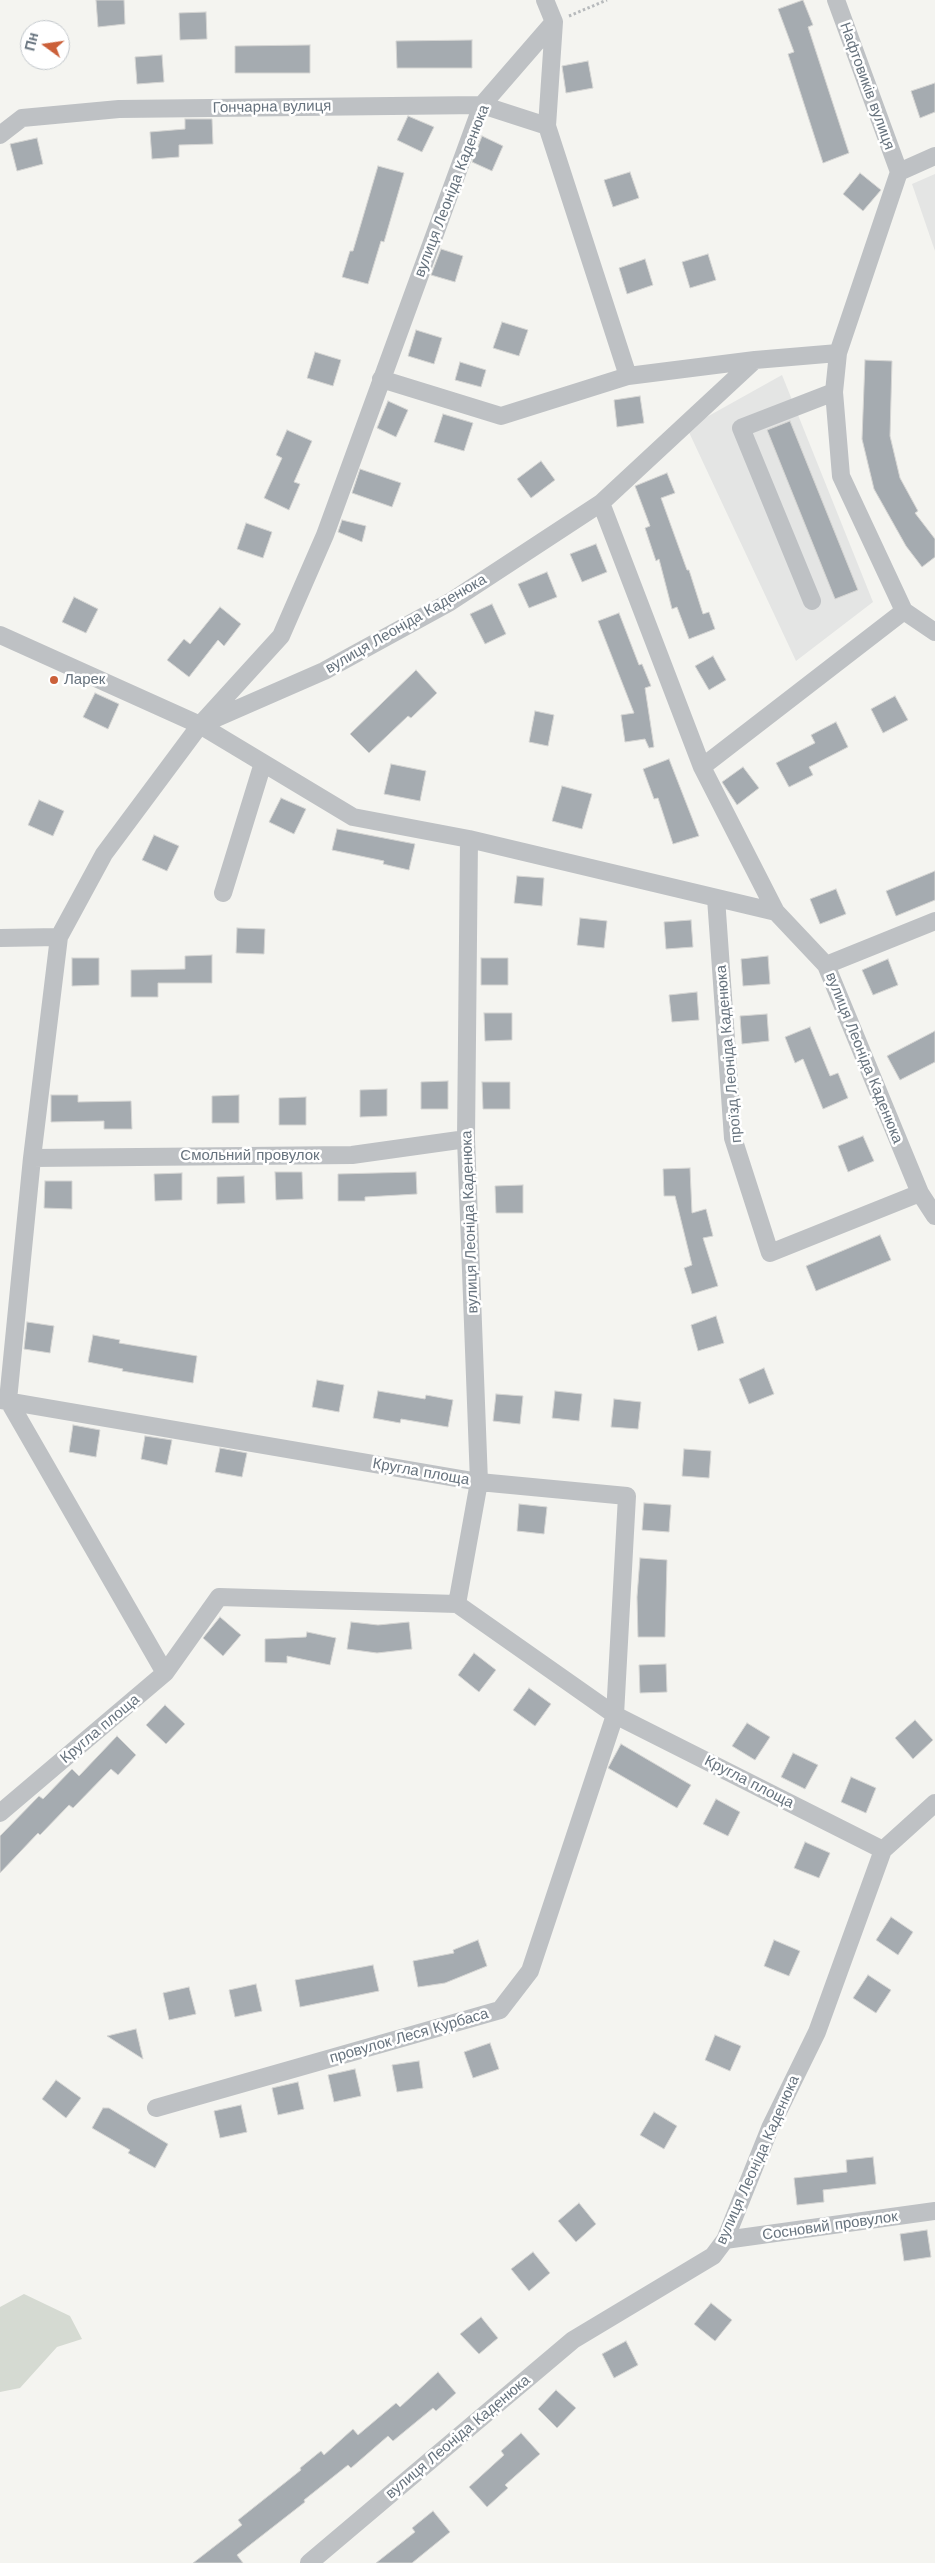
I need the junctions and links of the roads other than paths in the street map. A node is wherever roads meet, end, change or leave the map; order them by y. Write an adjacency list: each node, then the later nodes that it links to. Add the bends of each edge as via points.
1 (545, 0): 3 (street)
2 (836, 0): 8 (street, Нафтовиків вулиця)
3 (554, 22): 4 (street, вулиця Леоніда Каденюка); 5 (street)
4 (482, 105): 5 (street, Гончарна вулиця); 6 (street, Гончарна вулиця, via 119,109 22,118); 12 (street, вулиця Леоніда Каденюка)
5 (547, 126): 11 (street)
6 (0, 134)
7 (935, 156): 8 (street)
8 (899, 172): 9 (street)
9 (838, 353): 10 (street); 13 (street)
10 (755, 360): 11 (street); 14 (street, вулиця Леоніда Каденюка)
11 (628, 376): 12 (street, via 501,416)
12 (381, 379): 19 (street, вулиця Леоніда Каденюка, via 325,535 281,636)
13 (834, 392): 15 (street, via 741,428); 16 (street, via 841,476)
14 (601, 503): 19 (street, вулиця Леоніда Каденюка, via 433,611 324,671); 21 (street, вулиця Леоніда Каденюка)
15 (812, 601)
16 (904, 611): 17 (street); 21 (street)
17 (935, 632)
18 (0, 635): 19 (street)
19 (200, 725): 20 (street); 28 (street, via 104,854)
20 (263, 763): 22 (street, via 353,817); 23 (street)
21 (702, 766): 25 (street, вулиця Леоніда Каденюка)
22 (469, 839): 24 (street); 30 (street, вулиця Леоніда Каденюка)
23 (223, 893)
24 (716, 898): 25 (street); 32 (street, проїзд Леоніда Каденюка, via 733,1138 770,1253)
25 (776, 912): 29 (street, вулиця Леоніда Каденюка)
26 (935, 921): 29 (street)
27 (0, 938): 28 (street)
28 (59, 938): 31 (street)
29 (826, 965): 32 (street, вулиця Леоніда Каденюка)
30 (466, 1139): 31 (street, Смольний провулок, via 352,1156); 35 (street, вулиця Леоніда Каденюка)
31 (32, 1158): 34 (street)
32 (920, 1193): 33 (street, вулиця Леоніда Каденюка)
33 (935, 1216)
34 (4, 1400): 35 (street, Кругла площа); 37 (street)
35 (479, 1482): 36 (street, вулиця Леоніда Каденюка); 38 (street, Кругла площа, via 627,1496)
36 (457, 1604): 37 (street, Кругла площа, via 219,1597); 38 (street, Кругла площа)
37 (165, 1673): 40 (street, Кругла площа)
38 (615, 1715): 41 (street, Кругла площа); 42 (street, провулок Леся Курбаса, via 530,1971 500,2010)
39 (935, 1803): 41 (street, вулиця Леоніда Каденюка)
40 (0, 1813)
41 (883, 1850): 44 (street, вулиця Леоніда Каденюка, via 817,2032 770,2128)
42 (156, 2108)
43 (935, 2212): 44 (street, Сосновий провулок)
44 (724, 2240): 45 (street, вулиця Леоніда Каденюка, via 712,2256 573,2340)
45 (309, 2563)

